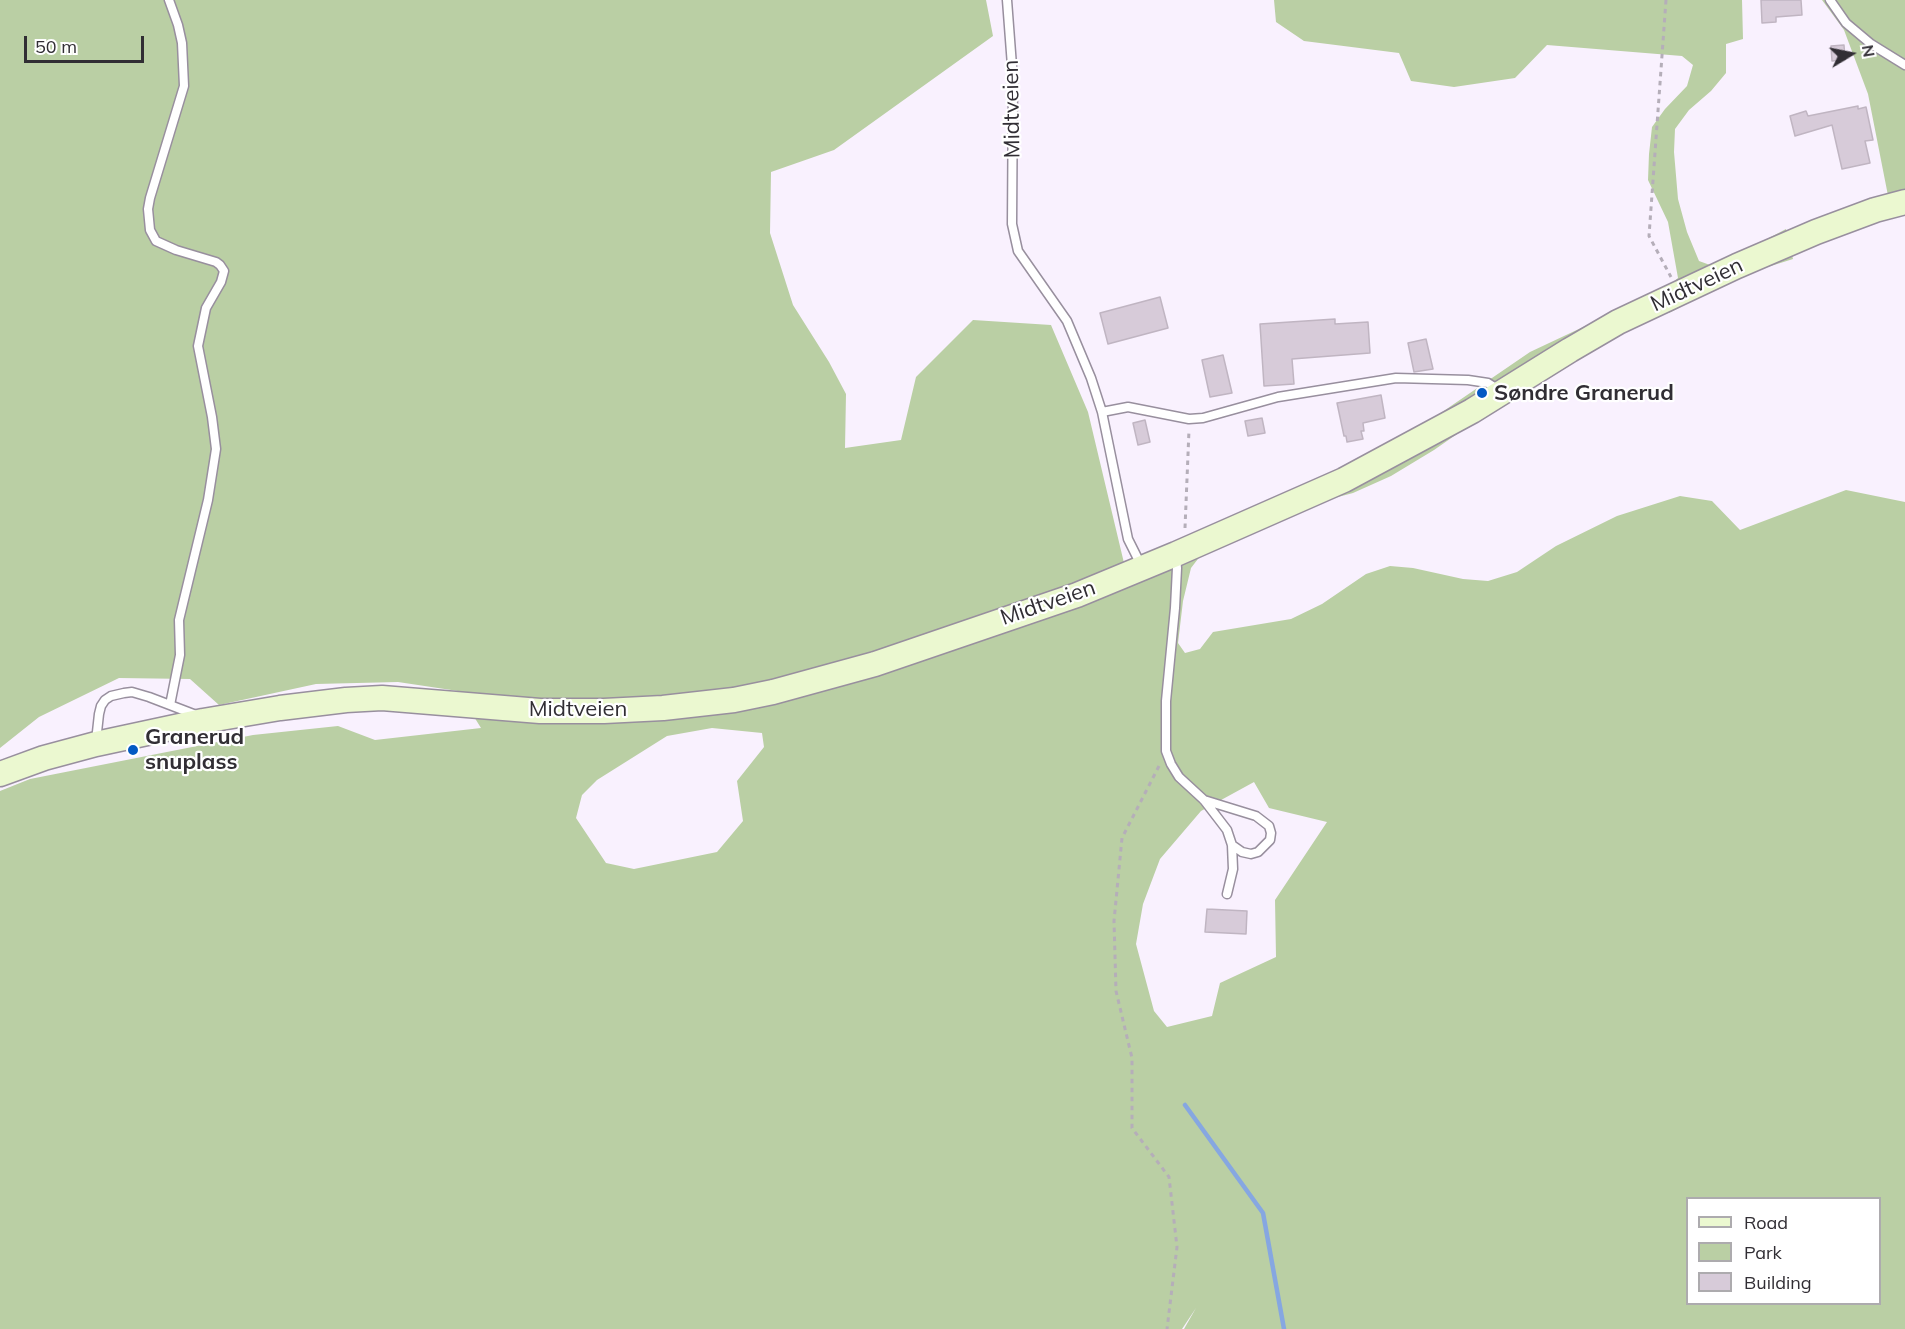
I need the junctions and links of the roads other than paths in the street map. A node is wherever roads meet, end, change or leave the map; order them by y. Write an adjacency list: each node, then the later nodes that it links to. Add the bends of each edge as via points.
1 (169, 0): 10 (lane, via 180,34 185,75 150,198 150,230 156,241 216,262 224,271 206,308 198,346 216,449 179,620 180,655)
2 (1007, 0): 7 (lane, Midtveien, via 1013,79 1012,224 1018,251 1067,321)
3 (1830, 0): 4 (lane, via 1846,23)
4 (1905, 65)
5 (1905, 202): 6 (main road, Midtveien, via 1816,232 1680,293 1608,328)
6 (1500, 394): 7 (lane, via 1488,383 1478,381 1396,378 1278,398 1203,418 1189,419 1128,406); 8 (main road, Midtveien, via 1344,480)
7 (1102, 412): 9 (lane, Midtveien, via 1128,539)
8 (1180, 552): 9 (main road, Midtveien); 14 (lane, via 1166,701 1166,751 1179,777)
9 (1142, 567): 11 (main road, Midtveien, via 1077,595 874,664 734,700 604,711 540,711 382,698 280,708)
10 (170, 705): 11 (lane); 12 (lane, via 132,692 111,696 99,714)
11 (203, 721): 12 (main road, Midtveien)
12 (96, 744): 13 (main road, Midtveien)
13 (0, 774)
14 (1204, 800): 15 (lane, via 1227,830); 15 (lane, via 1256,816 1269,826 1270,840 1258,852 1242,852)
15 (1232, 845): 16 (lane, via 1233,868)
16 (1227, 894)

